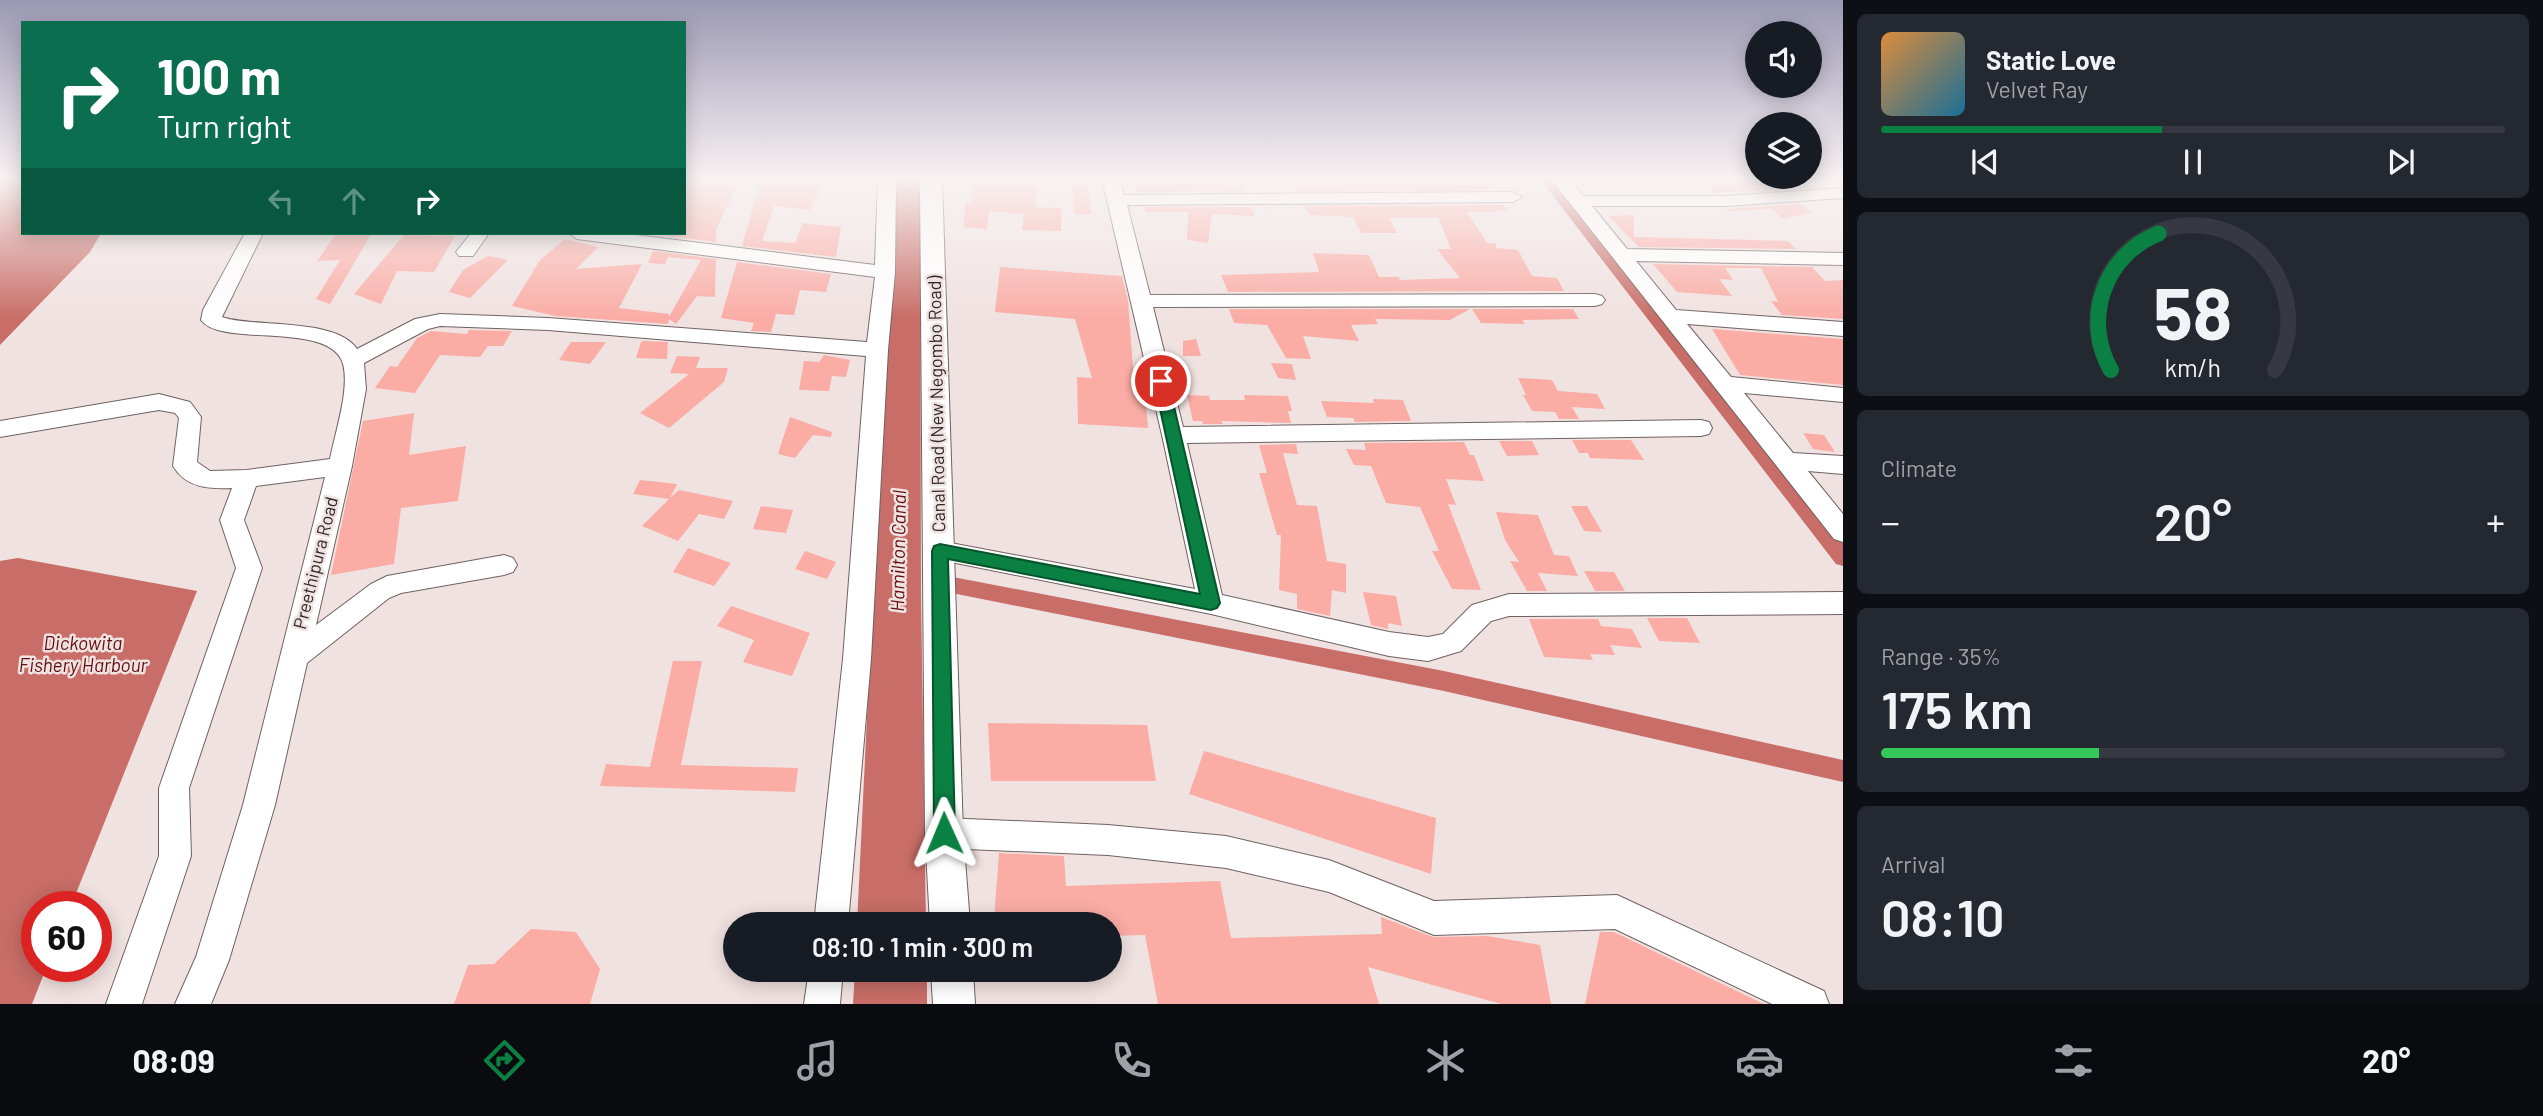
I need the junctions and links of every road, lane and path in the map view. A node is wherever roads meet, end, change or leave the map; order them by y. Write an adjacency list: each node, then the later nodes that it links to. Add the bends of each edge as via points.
1 (886, 226): 11 (street)
2 (933, 226): 28 (main road, Canal Road (New Negombo Road))
3 (1123, 226): 13 (street)
4 (1599, 226): 9 (street)
5 (253, 235): 17 (street, via 211,320 321,337 346,349)
6 (479, 235): 8 (street)
7 (593, 235): 11 (street)
8 (467, 252)
9 (1623, 255): 10 (street); 14 (street)
10 (1843, 259)
11 (885, 272): 16 (street)
12 (1595, 300): 13 (street)
13 (1141, 301): 22 (street)
14 (1671, 316): 15 (street); 18 (street)
15 (1843, 329)
16 (877, 350): 17 (street, via 439,320 422,324); 34 (street, via 857,659)
17 (353, 360): 24 (street, Preethipura Road, via 355,389)
18 (1723, 384): 19 (street); 23 (street)
19 (1843, 395)
20 (1700, 428): 22 (street)
21 (0, 429): 26 (street, via 159,402 181,407 190,417 185,466 206,480)
22 (1174, 435): 30 (street)
23 (1787, 461): 25 (street); 27 (street)
24 (341, 466): 26 (street); 32 (street, Preethipura Road)
25 (1843, 466)
26 (247, 479): 38 (street, via 232,520 249,568 174,788 175,856)
27 (1843, 532)
28 (940, 557): 30 (street); 33 (main road, Canal Road (New Negombo Road))
29 (504, 565): 32 (street, via 396,583)
30 (1211, 603): 31 (street, via 1428,649 1451,643 1482,613 1509,605)
31 (1843, 603)
32 (293, 658): 39 (street, Preethipura Road, via 259,805 212,960)
33 (944, 833): 35 (main road, Canal Road (New Negombo Road)); 42 (street, via 1108,840 1226,852 1329,876 1434,918 1617,912)
34 (832, 912)
35 (949, 912)
36 (825, 982): 40 (street)
37 (953, 982): 41 (main road)
38 (124, 1004)
39 (193, 1004)
40 (822, 1004)
41 (954, 1004)
42 (1811, 1004)

